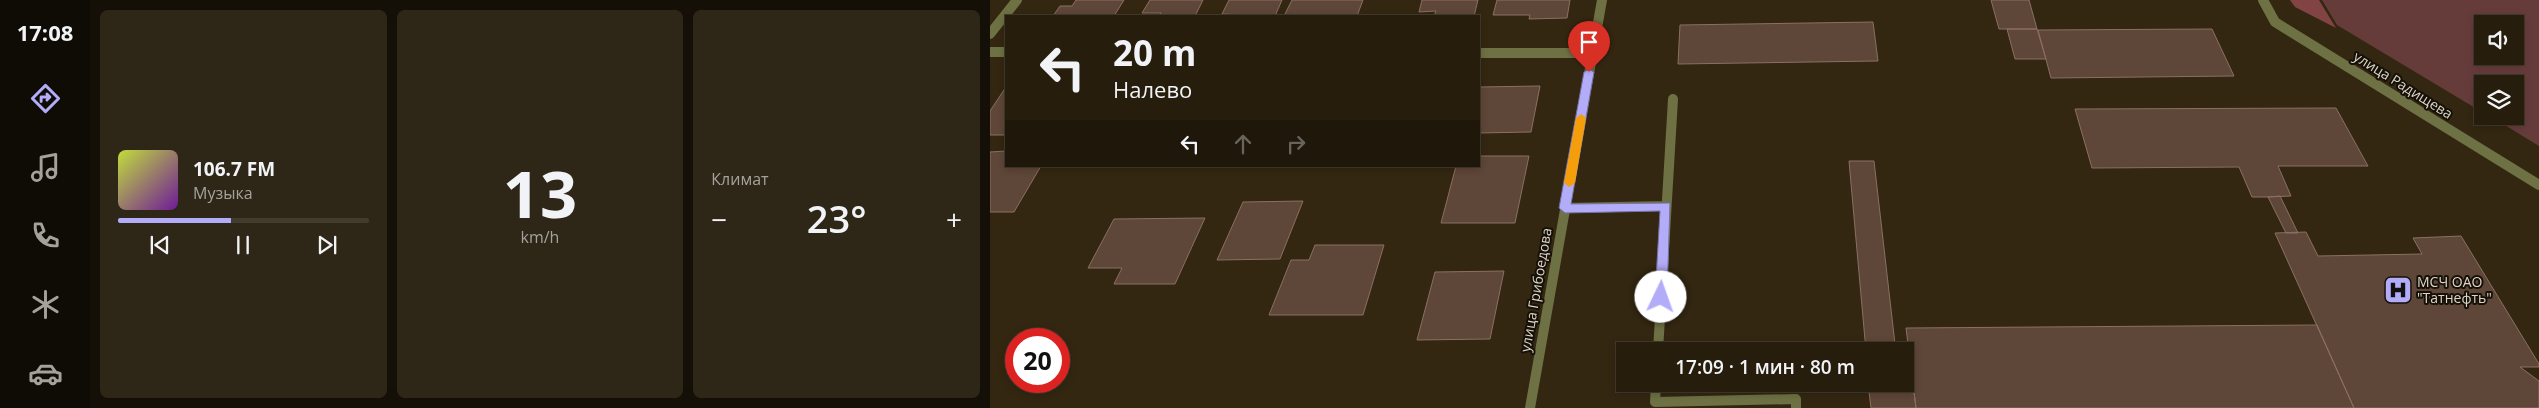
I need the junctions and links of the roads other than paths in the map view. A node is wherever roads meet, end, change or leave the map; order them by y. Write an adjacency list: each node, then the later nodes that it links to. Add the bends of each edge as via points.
1 (1017, 0): 4 (street)
2 (1602, 0): 10 (street, улица Грибоедова)
3 (2263, 0): 12 (street, улица Радищева, via 2275,22)
4 (1005, 15)
5 (1005, 15): 6 (street)
6 (990, 34)
7 (990, 52): 8 (street)
8 (1005, 52)
9 (1480, 52): 10 (street)
10 (1593, 53): 14 (street, улица Грибоедова)
11 (1673, 99): 13 (street)
12 (2539, 185)
13 (1666, 206): 14 (street); 15 (street)
14 (1565, 208): 17 (street, улица Грибоедова)
15 (1658, 342)
16 (1656, 392): 18 (street, via 1655,402 1796,399)
17 (1530, 408)
18 (1796, 408)

